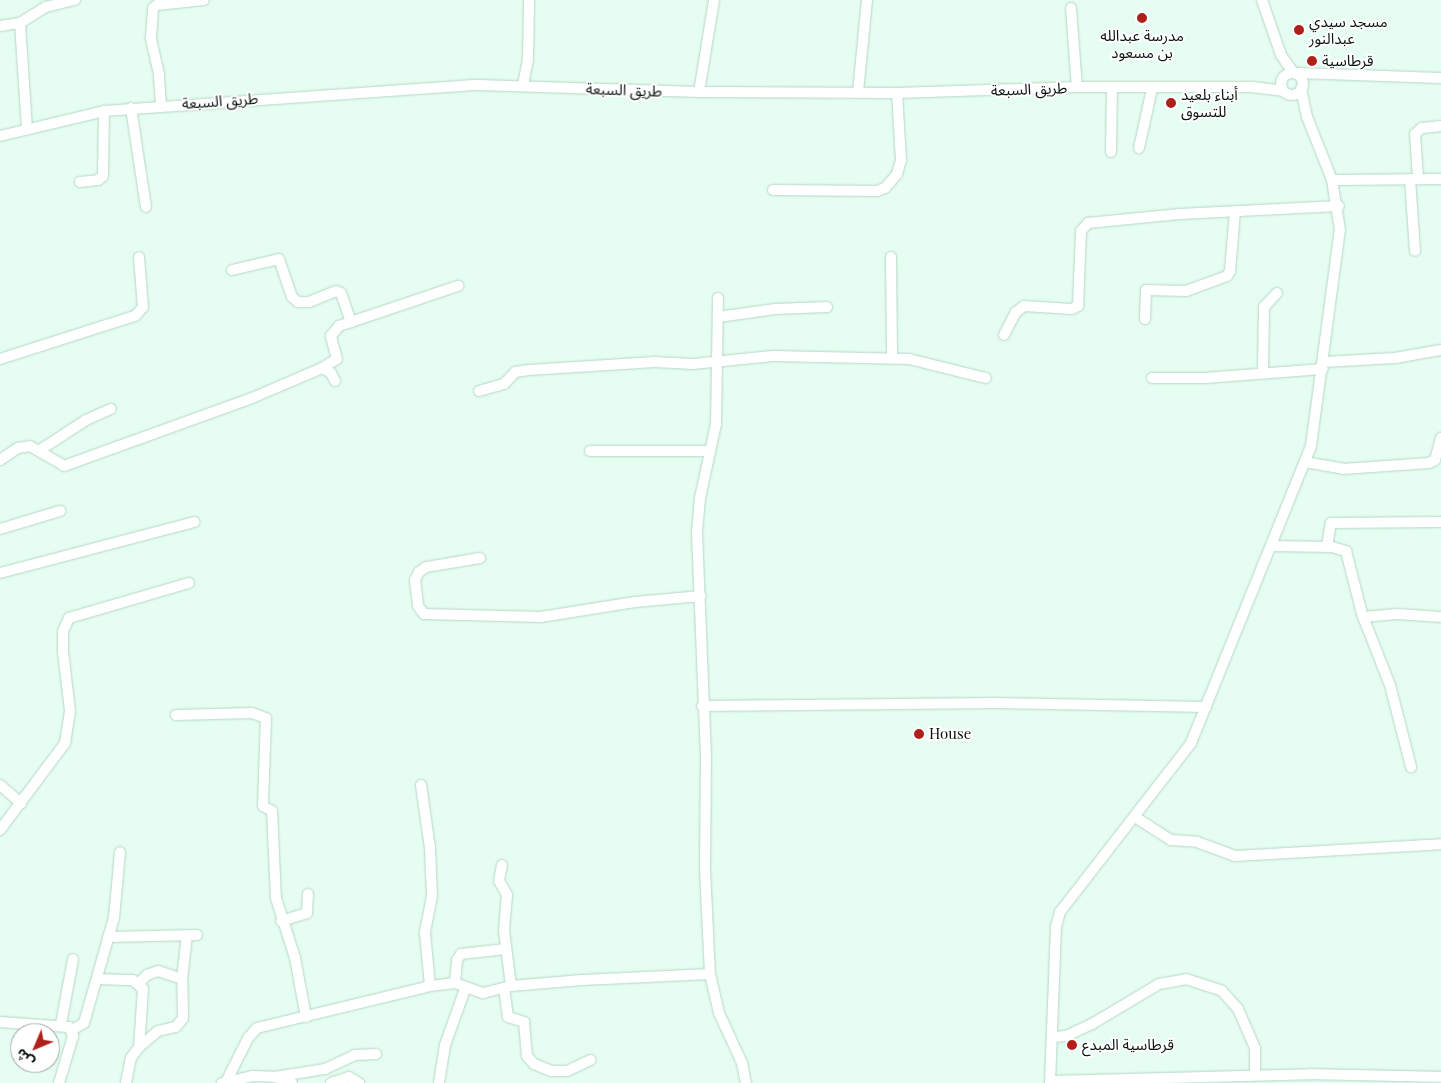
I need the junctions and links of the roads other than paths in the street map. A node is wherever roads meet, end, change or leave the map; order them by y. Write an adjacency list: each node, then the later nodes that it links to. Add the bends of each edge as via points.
1 (74, 0): 8 (street, via 46,7)
2 (204, 0): 25 (street, via 153,8 151,38 159,74)
3 (529, 0): 15 (street, via 528,59)
4 (714, 0): 21 (street)
5 (867, 0): 22 (street)
6 (1262, 0): 10 (street)
7 (1071, 8): 16 (street)
8 (20, 23): 9 (street); 30 (street)
9 (0, 26)
10 (1281, 55): 11 (street); 13 (street)
11 (1295, 73): 12 (street); 13 (street); 18 (street, via 1303,81)
12 (1325, 76): 14 (street); 18 (street)
13 (1281, 78): 17 (street); 23 (street)
14 (1441, 78)
15 (523, 85): 21 (street, طريق السبعة); 25 (street, طريق السبعة)
16 (1077, 87): 19 (street, طريق السبعة); 24 (street, طريق السبعة)
17 (1252, 87): 20 (street, طريق السبعة); 23 (street)
18 (1302, 88): 23 (street, via 1292,95); 28 (street)
19 (1112, 89): 20 (street, طريق السبعة); 33 (street)
20 (1152, 89): 32 (street)
21 (699, 92): 22 (street, طريق السبعة)
22 (858, 92): 24 (street, طريق السبعة)
23 (1284, 92): 28 (street)
24 (897, 93): 38 (street, via 901,160 897,174 885,188 877,191)
25 (161, 106): 26 (street, طريق السبعة)
26 (131, 108): 27 (street, طريق السبعة); 40 (street)
27 (104, 111): 30 (street, طريق السبعة); 37 (street, via 103,176 98,180)
28 (1307, 116): 36 (street)
29 (1441, 126): 34 (street, via 1422,128 1415,134)
30 (27, 128): 31 (street, طريق السبعة)
31 (0, 136)
32 (1139, 148)
33 (1110, 152)
34 (1414, 178): 35 (street); 36 (street); 42 (street)
35 (1441, 179)
36 (1332, 180): 39 (street)
37 (80, 182)
38 (772, 190)
39 (1339, 206): 41 (street); 58 (street, via 1338,250)
40 (146, 208)
41 (1235, 212): 51 (street, via 1227,276 1186,290 1146,290); 53 (street, via 1085,224 1081,231 1078,306 1072,309 1024,306 1014,313)
42 (1415, 251)
43 (140, 257): 56 (street, via 143,307 135,316)
44 (891, 257): 55 (street)
45 (232, 270): 52 (street, via 278,259 292,297 298,302 309,302 341,293)
46 (458, 286): 52 (street)
47 (1277, 293): 60 (street, via 1264,306)
48 (718, 298): 50 (street)
49 (827, 307): 50 (street, via 775,309)
50 (718, 317): 57 (street)
51 (1145, 319)
52 (351, 322): 59 (street, via 332,330 337,359)
53 (1004, 335)
54 (1441, 350): 58 (street)
55 (892, 358): 57 (street, via 773,356); 61 (street, via 952,368)
56 (0, 359)
57 (719, 362): 64 (street, via 655,362 529,370 515,372 504,384); 69 (street, via 716,424)
58 (1324, 366): 60 (street); 71 (street, via 1314,434)
59 (322, 368): 63 (street); 67 (street, via 252,398 64,466)
60 (1263, 372): 62 (street, via 1206,378)
61 (986, 378)
62 (1152, 378)
63 (335, 381)
64 (479, 391)
65 (111, 409): 67 (street, via 86,420)
66 (1441, 438): 71 (street, via 1435,460 1429,462 1343,469)
67 (40, 450): 70 (street, via 24,446)
68 (590, 451): 69 (street)
69 (710, 451): 81 (street, via 698,516)
70 (0, 460)
71 (1305, 462): 76 (street)
72 (60, 512): 75 (street)
73 (194, 522): 79 (street)
74 (1441, 522): 77 (street, via 1331,523)
75 (0, 529)
76 (1271, 546): 77 (street); 85 (street)
77 (1327, 547): 82 (street, via 1346,551)
78 (480, 558): 81 (street, via 426,566 419,572 415,580 418,606 424,614 541,617 635,602)
79 (0, 573)
80 (189, 583): 90 (street, via 69,618 63,631 62,651 70,691 71,722 65,743)
81 (701, 596): 84 (street)
82 (1363, 617): 83 (street, via 1397,614); 87 (street, via 1390,685)
83 (1441, 617)
84 (702, 706): 85 (street, via 977,703); 101 (street)
85 (1206, 707): 91 (street, via 1190,743)
86 (176, 716): 97 (street, via 252,713 266,718 262,806 272,812 272,872)
87 (1411, 766)
88 (0, 785): 90 (street)
89 (421, 785): 106 (street, via 430,848 432,896 425,933)
90 (21, 803): 92 (street)
91 (1135, 817): 93 (street, via 1170,840 1197,842 1235,856); 113 (street, via 1070,898 1057,920)
92 (0, 830)
93 (1441, 844)
94 (120, 852): 98 (street, via 119,894)
95 (502, 865): 99 (street, via 499,881 507,896)
96 (308, 894): 97 (street, via 308,912)
97 (281, 921): 109 (street, via 295,958)
98 (108, 937): 102 (street); 103 (street, via 192,935)
99 (506, 949): 105 (street, via 461,954 457,960); 107 (street)
100 (73, 959): 111 (street)
101 (710, 974): 107 (street); 130 (street, via 719,1013 742,1063)
102 (97, 979): 104 (street, via 133,980); 112 (street, via 84,1022)
103 (182, 979): 104 (street, via 158,971 147,974); 114 (street, via 183,1018 176,1027 158,1031)
104 (138, 984): 114 (street, via 145,998)
105 (455, 984): 106 (street); 108 (street)
106 (430, 986): 109 (street)
107 (507, 987): 108 (street, via 483,993); 116 (street, via 508,1017 524,1022 527,1056 534,1064 551,1071 567,1071)
108 (465, 989): 129 (street, via 445,1045)
109 (306, 1017): 122 (street, via 257,1028)
110 (0, 1022): 111 (street)
111 (61, 1024): 112 (street)
112 (72, 1030): 124 (street)
113 (1053, 1037): 118 (street, via 1066,1036 1092,1024 1159,984 1186,979 1222,991 1238,1009 1255,1048); 123 (street)
114 (139, 1047): 125 (street, via 131,1058)
115 (376, 1054): 117 (street, via 355,1055)
116 (591, 1060)
117 (337, 1065): 119 (street); 121 (street)
118 (1255, 1075): 120 (street); 123 (street)
119 (275, 1077): 122 (street, via 252,1076); 126 (street)
120 (1441, 1077)
121 (349, 1078): 127 (street); 128 (street)
122 (224, 1082)
123 (1050, 1082)
124 (59, 1083)
125 (126, 1083)
126 (292, 1083)
127 (331, 1083)
128 (359, 1083)
129 (439, 1083)
130 (746, 1083)

